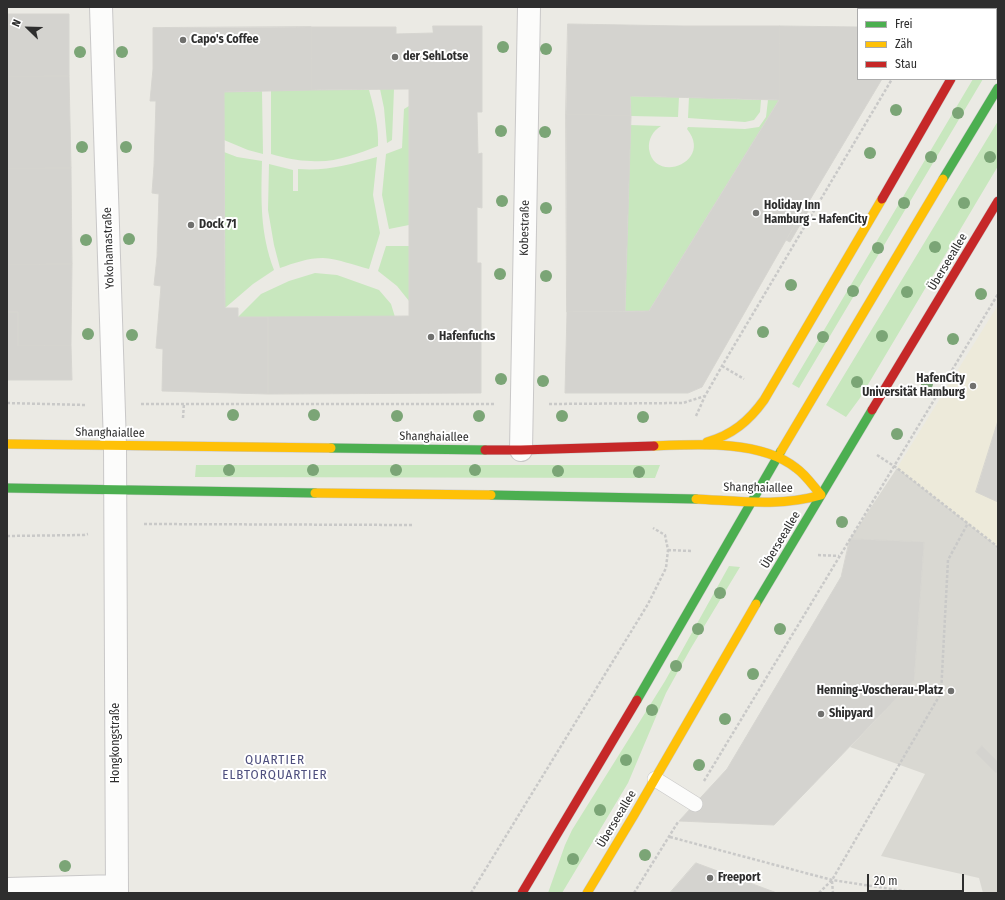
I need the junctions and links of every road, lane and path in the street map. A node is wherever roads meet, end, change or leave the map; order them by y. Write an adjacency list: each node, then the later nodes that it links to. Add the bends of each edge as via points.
1 (101, 7): 13 (street, Yokohamastraße)
2 (529, 7): 14 (street, Kobestraße)
3 (891, 80): 8 (path)
4 (950, 80): 16 (main road, via 755,413 728,434)
5 (998, 88): 20 (main road)
6 (998, 200): 24 (main road, Überseeallee)
7 (796, 222): 8 (path)
8 (805, 226): 10 (path)
9 (998, 294): 21 (path)
10 (722, 366): 11 (path); 14 (path, via 706,396 683,403)
11 (746, 380)
12 (7, 404): 13 (path)
13 (114, 404): 14 (path); 17 (street, Yokohamastraße)
14 (522, 404): 18 (street, Kobestraße)
15 (7, 444): 17 (main road, Shanghaiallee)
16 (700, 444): 18 (main road, Shanghaiallee); 20 (main road, Shanghaiallee, via 733,446)
17 (115, 445): 18 (main road, Shanghaiallee); 23 (street, Yokohamastraße)
18 (521, 450)
19 (873, 453): 21 (path)
20 (778, 457): 24 (main road, Shanghaiallee, via 797,468); 25 (main road)
21 (894, 465): 26 (path); 33 (path)
22 (7, 488): 23 (main road, Shanghaiallee)
23 (115, 489): 25 (main road, Shanghaiallee, via 659,498); 27 (street, Hongkongstraße)
24 (821, 495): 25 (main road, Shanghaiallee, via 790,502); 32 (main road, Überseeallee)
25 (752, 502): 39 (main road)
26 (968, 523): 31 (path); 35 (path, via 948,560 941,693)
27 (115, 524): 29 (path); 30 (path, via 84,535); 37 (street, Hongkongstraße)
28 (647, 524): 38 (path, via 665,535 668,550 666,568 648,604)
29 (418, 525)
30 (7, 536)
31 (998, 547)
32 (655, 779): 33 (lane); 40 (main road, Überseeallee)
33 (693, 802): 34 (path)
34 (670, 837): 35 (path); 41 (path)
35 (832, 880): 42 (path); 43 (path); 44 (path)
36 (7, 889): 37 (street, Hongkongstraße)
37 (117, 890)
38 (471, 893)
39 (522, 893)
40 (587, 893)
41 (634, 893)
42 (819, 893)
43 (834, 893)
44 (917, 893)

